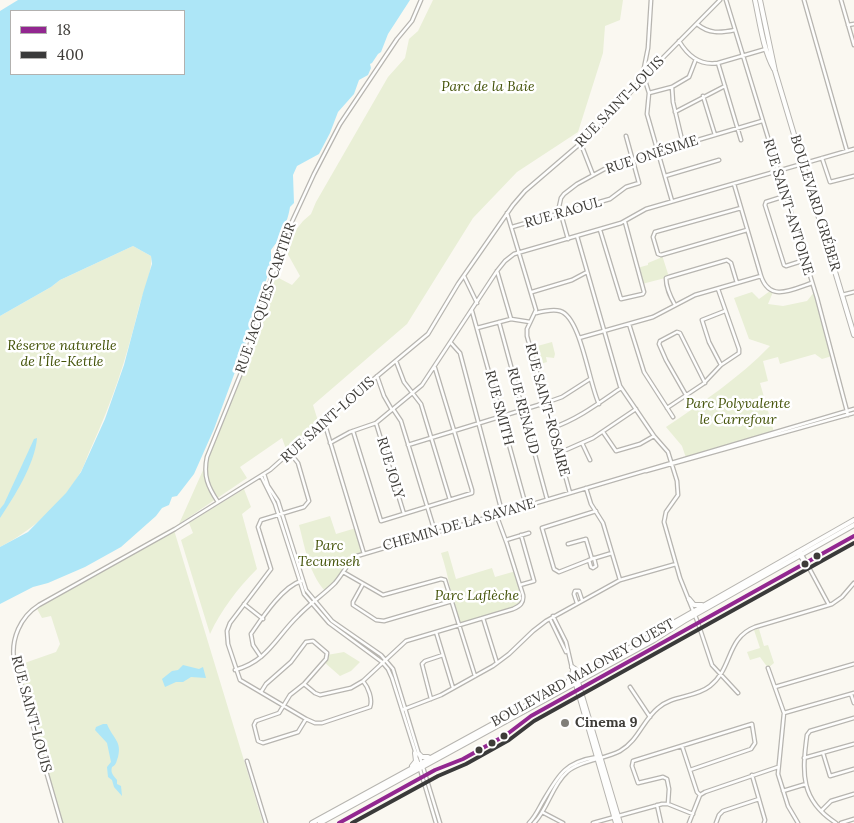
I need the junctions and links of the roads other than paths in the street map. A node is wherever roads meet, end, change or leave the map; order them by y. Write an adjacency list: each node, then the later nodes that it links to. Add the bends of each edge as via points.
1 (421, 0): 122 (street, RUE JACQUES-CARTIER, via 412,21 340,124 287,232 245,363 207,457 206,480)
2 (651, 0): 19 (street)
3 (720, 0): 9 (street, RUE SAINT-LOUIS)
4 (726, 0): 12 (street, RUE SAINT-ANTOINE)
5 (755, 0): 15 (main road, BOULEVARD GRÉBER)
6 (760, 0): 15 (main road, BOULEVARD GRÉBER)
7 (804, 0): 34 (street)
8 (841, 0): 11 (street)
9 (697, 24): 12 (street, via 712,32); 13 (street, RUE SAINT-LOUIS)
10 (854, 24): 11 (street)
11 (848, 25): 14 (street)
12 (735, 30): 16 (street, RUE SAINT-ANTOINE)
13 (679, 41): 17 (street); 19 (street, RUE SAINT-LOUIS)
14 (854, 46)
15 (768, 48): 16 (street); 38 (main road, BOULEVARD GRÉBER)
16 (742, 56): 18 (street); 25 (street, RUE SAINT-ANTOINE)
17 (696, 60): 18 (street); 21 (street, via 690,78)
18 (718, 63): 20 (street)
19 (643, 78): 22 (street); 30 (street, RUE SAINT-LOUIS)
20 (725, 86): 23 (street); 26 (street)
21 (672, 87): 22 (street); 24 (street)
22 (650, 93): 33 (street, via 647,114)
23 (703, 96): 24 (street); 27 (street)
24 (675, 112): 31 (street)
25 (762, 121): 26 (street, RUE ONÉSIME); 39 (street, RUE SAINT-ANTOINE)
26 (738, 128): 27 (street, RUE ONÉSIME); 29 (street)
27 (715, 135): 31 (street, RUE ONÉSIME)
28 (626, 136): 35 (street)
29 (741, 140)
30 (581, 144): 40 (street); 47 (street, RUE SAINT-LOUIS, via 525,191)
31 (683, 144): 33 (street, RUE ONÉSIME)
32 (854, 150): 34 (street)
33 (658, 151): 35 (street, RUE ONÉSIME); 41 (street)
34 (848, 151): 36 (street)
35 (632, 158): 40 (street, RUE ONÉSIME); 48 (street, RUE RAOUL, via 638,183 610,199)
36 (822, 158): 38 (street); 42 (street, via 830,182)
37 (719, 160): 41 (street)
38 (803, 164): 39 (street); 66 (main road, BOULEVARD GRÉBER)
39 (777, 171): 43 (street); 44 (street, RUE SAINT-ANTOINE)
40 (593, 175): 48 (street, RUE ONÉSIME, via 561,198)
41 (664, 176): 45 (street)
42 (854, 176)
43 (734, 184): 45 (street); 46 (street)
44 (785, 196): 56 (street, RUE SAINT-ANTOINE); 56 (street, via 766,202 765,206 784,265)
45 (672, 202): 49 (street, via 646,209)
46 (741, 208): 52 (street); 52 (street, via 654,232 652,236 660,255)
47 (508, 213): 50 (street); 59 (street, RUE SAINT-LOUIS)
48 (561, 213): 50 (street, RUE RAOUL); 54 (street)
49 (625, 222): 51 (street); 51 (street, via 643,294 621,299)
50 (512, 227): 55 (street)
51 (600, 230): 53 (street)
52 (747, 230): 60 (street)
53 (577, 236): 54 (street); 58 (street)
54 (568, 238): 55 (street)
55 (520, 252): 57 (street, via 509,257); 64 (street)
56 (805, 260): 62 (street, RUE SAINT-ANTOINE)
57 (498, 271): 67 (street); 72 (street)
58 (587, 272): 64 (street); 77 (street)
59 (464, 276): 67 (street); 81 (street, RUE SAINT-LOUIS, via 430,332)
60 (761, 276): 61 (street); 62 (street, via 767,288 775,292)
61 (737, 283): 63 (street); 68 (street, via 727,260 666,278)
62 (812, 283): 97 (street, RUE SAINT-ANTOINE)
63 (718, 289): 68 (street); 70 (street)
64 (532, 292): 71 (street)
65 (854, 292): 66 (street)
66 (842, 295): 78 (main road, BOULEVARD GRÉBER)
67 (477, 304): 69 (street)
68 (675, 305): 75 (street, via 653,317)
69 (472, 311): 76 (street, RUE SMITH); 80 (street)
70 (725, 311): 82 (street, via 741,351); 82 (street, via 702,320)
71 (536, 312): 74 (street, RUE SAINT-ROSAIRE); 79 (street, via 562,312 572,322)
72 (511, 319): 73 (street); 74 (street)
73 (499, 322): 76 (street); 96 (street, RUE RENAUD)
74 (530, 322): 90 (street, RUE SAINT-ROSAIRE, via 527,336)
75 (628, 324): 77 (street); 92 (street, via 644,372)
76 (477, 328): 99 (street, RUE SMITH)
77 (604, 331): 79 (street); 87 (street)
78 (854, 335)
79 (579, 338): 85 (street)
80 (451, 343): 83 (street); 102 (street, via 459,351)
81 (396, 361): 84 (street, RUE SAINT-LOUIS); 88 (street)
82 (721, 365): 86 (street)
83 (435, 367): 88 (street); 106 (street)
84 (377, 376): 93 (street, via 383,395); 103 (street, RUE SAINT-LOUIS)
85 (590, 379): 90 (street); 91 (street)
86 (705, 383): 89 (street); 89 (street, via 680,333 660,341 666,360)
87 (621, 388): 91 (street); 94 (street)
88 (413, 394): 93 (street); 109 (street, via 420,404)
89 (686, 395): 92 (street)
90 (545, 403): 96 (street); 104 (street, RUE SAINT-ROSAIRE)
91 (599, 404): 104 (street)
92 (667, 408): 100 (street)
93 (393, 409): 101 (street); 112 (street, via 401,421)
94 (636, 409): 107 (street); 108 (street)
95 (854, 409): 97 (street, CHEMIN DE LA SAVANE)
96 (523, 410): 99 (street); 120 (street, RUE RENAUD)
97 (847, 413): 98 (street, CHEMIN DE LA SAVANE); 116 (street, CHEMIN DE LA SAVANE)
98 (854, 413)
99 (501, 417): 102 (street); 123 (street, RUE SMITH)
100 (672, 417)
101 (376, 423): 105 (street); 128 (street, RUE JOLY)
102 (478, 423): 106 (street); 126 (street)
103 (323, 424): 110 (street); 113 (street, RUE SAINT-LOUIS)
104 (552, 428): 114 (street, RUE SAINT-ROSAIRE)
105 (353, 431): 110 (street); 128 (street, via 381,521)
106 (454, 431): 109 (street); 121 (street, via 472,492)
107 (603, 432): 108 (street, via 616,451); 111 (street)
108 (654, 436): 116 (street, via 668,452)
109 (431, 438): 112 (street); 121 (street)
110 (330, 443): 139 (street)
111 (582, 443): 114 (street); 115 (street)
112 (408, 445): 124 (street)
113 (290, 453): 117 (street, RUE SAINT-LOUIS); 127 (street, via 298,463 309,501 304,507)
114 (559, 453): 119 (street, RUE SAINT-ROSAIRE)
115 (590, 460)
116 (672, 463): 118 (street, CHEMIN DE LA SAVANE); 141 (street, via 678,492 664,522)
117 (263, 475): 122 (street, RUE SAINT-LOUIS); 127 (street)
118 (586, 488): 119 (street, CHEMIN DE LA SAVANE); 125 (street)
119 (570, 493): 120 (street, CHEMIN DE LA SAVANE)
120 (547, 499): 123 (street, CHEMIN DE LA SAVANE)
121 (450, 500): 124 (street)
122 (218, 502): 225 (street, RUE SAINT-LOUIS, via 36,606 18,629 14,660)
123 (526, 506): 126 (street, CHEMIN DE LA SAVANE)
124 (427, 507): 128 (street); 132 (street)
125 (596, 511): 137 (street); 140 (street, via 542,528 556,571)
126 (502, 512): 129 (street, CHEMIN DE LA SAVANE)
127 (281, 514): 144 (street); 154 (street, via 260,520 258,528 271,570)
128 (404, 514)
129 (496, 514): 132 (street, CHEMIN DE LA SAVANE); 135 (street)
130 (854, 520): 138 (main road, BOULEVARD MALONEY OUEST)
131 (854, 524): 138 (main road, BOULEVARD MALONEY OUEST)
132 (435, 532): 139 (street, CHEMIN DE LA SAVANE)
133 (529, 533): 134 (street)
134 (521, 535): 135 (street); 147 (street, via 534,581)
135 (506, 540): 147 (street)
136 (568, 544): 140 (street, via 586,539)
137 (612, 553): 140 (street); 143 (street)
138 (800, 553): 153 (main road, BOULEVARD MALONEY OUEST); 155 (street); 156 (main road, BOULEVARD MALONEY OUEST)
139 (364, 554): 142 (street, CHEMIN DE LA SAVANE, via 353,559)
140 (591, 559)
141 (676, 564): 143 (street); 148 (street)
142 (343, 572): 146 (street); 151 (street, CHEMIN DE LA SAVANE)
143 (620, 580): 149 (street)
144 (301, 581): 151 (street); 160 (street, via 292,585)
145 (854, 583): 155 (street, via 842,597)
146 (363, 584): 150 (street, via 385,595 444,579); 150 (street, via 353,605 380,622)
147 (520, 585): 158 (street, via 523,598 520,605)
148 (689, 599): 153 (main road, via 696,606); 156 (street); 157 (main road)
149 (582, 600): 152 (street); 152 (street, via 576,591)
150 (452, 601): 161 (street)
151 (313, 602): 165 (street, CHEMIN DE LA SAVANE); 166 (street, via 332,621); 167 (street, via 329,623)
152 (577, 603): 159 (street)
153 (707, 603): 156 (main road, BOULEVARD MALONEY OUEST)
154 (244, 604): 160 (street); 172 (street, via 227,631)
155 (829, 605): 174 (street, via 747,631 734,644)
156 (694, 613): 157 (main road, BOULEVARD MALONEY OUEST); 163 (main road, BOULEVARD MALONEY OUEST); 174 (street, via 712,665)
157 (687, 615): 163 (main road, BOULEVARD MALONEY OUEST)
158 (483, 618): 161 (street); 168 (street)
159 (551, 618): 168 (street); 171 (street, via 566,642)
160 (263, 619): 165 (street, via 251,636)
161 (459, 625): 162 (street); 175 (street)
162 (436, 632): 164 (street); 166 (street, via 404,642)
163 (632, 650): 173 (main road, BOULEVARD MALONEY OUEST); 177 (main road, BOULEVARD MALONEY OUEST)
164 (443, 655): 182 (street); 187 (street, via 422,664)
165 (261, 657): 172 (street, CHEMIN DE LA SAVANE, via 249,666)
166 (385, 659): 167 (street); 190 (street, via 395,674)
167 (382, 662): 176 (street); 190 (street, via 390,672)
168 (497, 663): 175 (street)
169 (854, 664): 181 (street)
170 (768, 668): 181 (street)
171 (572, 669): 173 (main road); 177 (street); 179 (main road)
172 (235, 670): 184 (street, via 240,680)
173 (587, 672): 177 (main road, BOULEVARD MALONEY OUEST)
174 (721, 674): 185 (street); 192 (street, via 706,689 663,704)
175 (475, 676): 182 (street)
176 (363, 681): 178 (street, via 354,687 322,696); 194 (street, via 371,701 369,708 322,723)
177 (576, 682): 179 (main road, BOULEVARD MALONEY OUEST); 183 (main road); 200 (main road)
178 (304, 684): 184 (street, via 327,656 312,640 306,642); 189 (street)
179 (567, 686): 183 (main road); 199 (main road, BOULEVARD MALONEY OUEST); 203 (main road, BOULEVARD MALONEY OUEST)
180 (630, 687): 192 (street)
181 (775, 687): 191 (street)
182 (453, 688): 187 (street)
183 (578, 690): 200 (main road)
184 (261, 692): 189 (street)
185 (738, 693)
186 (853, 694): 188 (street); 191 (street)
187 (431, 699): 190 (street)
188 (854, 703)
189 (283, 705): 194 (street); 194 (street, via 278,714 254,722 260,743 298,732)
190 (404, 709): 197 (street)
191 (784, 714): 204 (street)
192 (650, 717): 200 (street, via 630,744)
193 (854, 718): 201 (street, via 808,732)
194 (306, 719)
195 (854, 744): 198 (street)
196 (682, 746): 206 (street); 206 (street, via 752,724 755,737 752,748); 215 (street, via 632,763 638,783 663,777 667,779)
197 (417, 753): 199 (main road, via 424,758); 203 (street); 207 (main road, via 414,764)
198 (823, 753): 201 (street); 205 (street, via 830,776)
199 (432, 756): 203 (main road, BOULEVARD MALONEY OUEST)
200 (598, 758): 208 (street, via 572,763); 223 (main road)
201 (804, 758): 210 (street)
202 (247, 762): 226 (street)
203 (421, 765): 207 (main road, BOULEVARD MALONEY OUEST); 218 (street); 221 (street); 228 (main road, BOULEVARD MALONEY OUEST)
204 (778, 767): 209 (street); 211 (street)
205 (854, 769)
206 (690, 770): 213 (street)
207 (401, 773): 227 (main road, BOULEVARD MALONEY OUEST)
208 (561, 774): 217 (street); 219 (street)
209 (752, 775): 213 (street); 214 (street)
210 (806, 784): 211 (street); 220 (street, via 813,804)
211 (782, 791): 241 (street)
212 (854, 794): 220 (street, via 831,801)
213 (700, 795): 222 (street)
214 (759, 800): 239 (street, via 723,811); 240 (street)
215 (668, 804): 216 (street); 222 (street)
216 (657, 805): 223 (street); 237 (street)
217 (539, 810): 219 (street); 231 (street)
218 (437, 812): 221 (street); 230 (street)
219 (542, 812): 232 (street); 233 (street)
220 (821, 812): 242 (street)
221 (433, 813): 229 (street)
222 (693, 814): 238 (street)
223 (616, 816): 234 (street); 235 (main road); 236 (main road)
224 (854, 819): 243 (street)
225 (61, 823)
226 (266, 823)
227 (312, 823)
228 (320, 823)
229 (436, 823)
230 (440, 823)
231 (529, 823)
232 (534, 823)
233 (563, 823)
234 (593, 823)
235 (616, 823)
236 (620, 823)
237 (661, 823)
238 (689, 823)
239 (716, 823)
240 (764, 823)
241 (798, 823)
242 (836, 823)
243 (841, 823)

